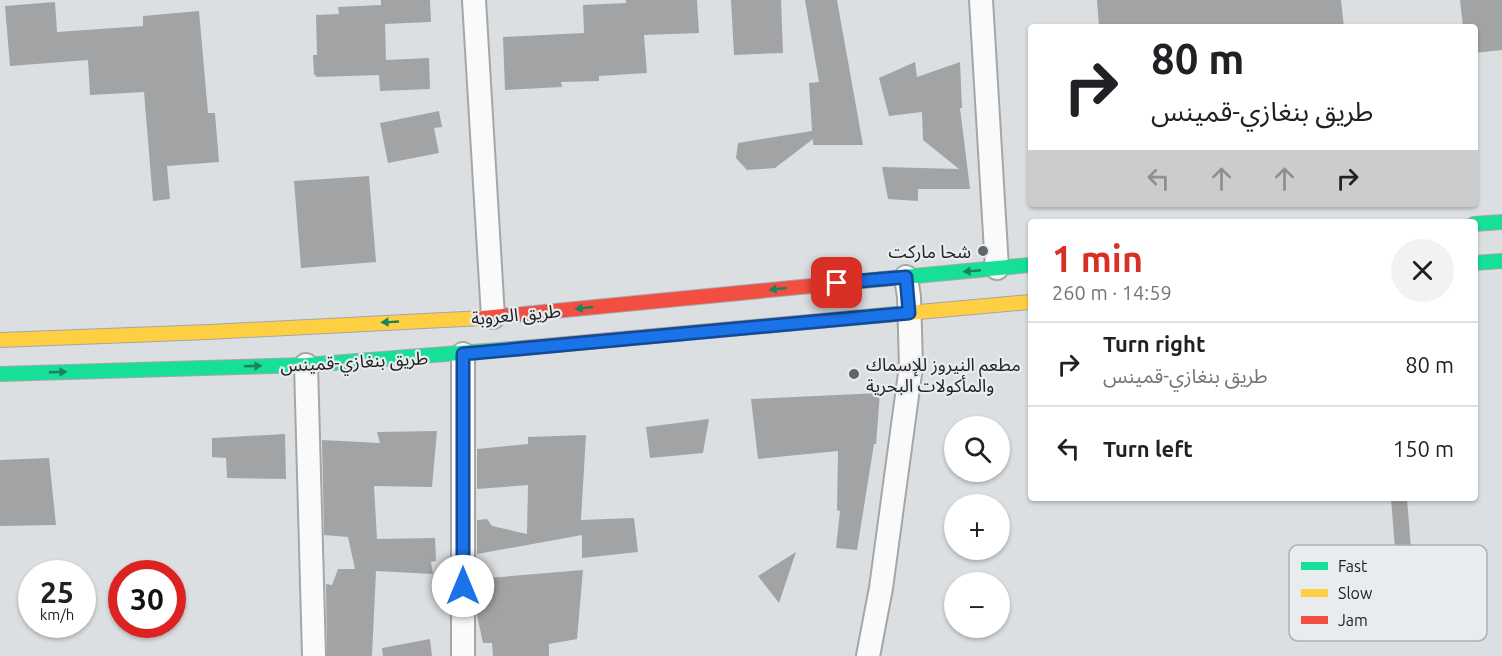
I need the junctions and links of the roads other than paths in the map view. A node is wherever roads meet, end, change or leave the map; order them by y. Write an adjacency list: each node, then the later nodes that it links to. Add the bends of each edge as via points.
1 (474, 0): 12 (street)
2 (981, 0): 8 (street)
3 (1502, 222): 4 (main road)
4 (1478, 224)
5 (1502, 261): 6 (main road)
6 (1478, 263)
7 (1028, 265): 8 (main road, طريق العروبة)
8 (997, 268): 9 (main road, طريق العروبة, one-way to 9)
9 (906, 277): 11 (street); 12 (main road, طريق العروبة, one-way to 12)
10 (1028, 302): 11 (main road, طريق بنغازي-قمينس)
11 (909, 313): 14 (main road, طريق بنغازي-قمينس); 19 (street, via 911,366)
12 (493, 316): 13 (main road, طريق العروبة, one-way to 13)
13 (0, 340)
14 (463, 354): 15 (main road, طريق بنغازي-قمينس); 18 (street)
15 (306, 365): 16 (main road, طريق بنغازي-قمينس, one-way to 15); 17 (street)
16 (0, 374)
17 (314, 656)
18 (463, 656)
19 (868, 656)

